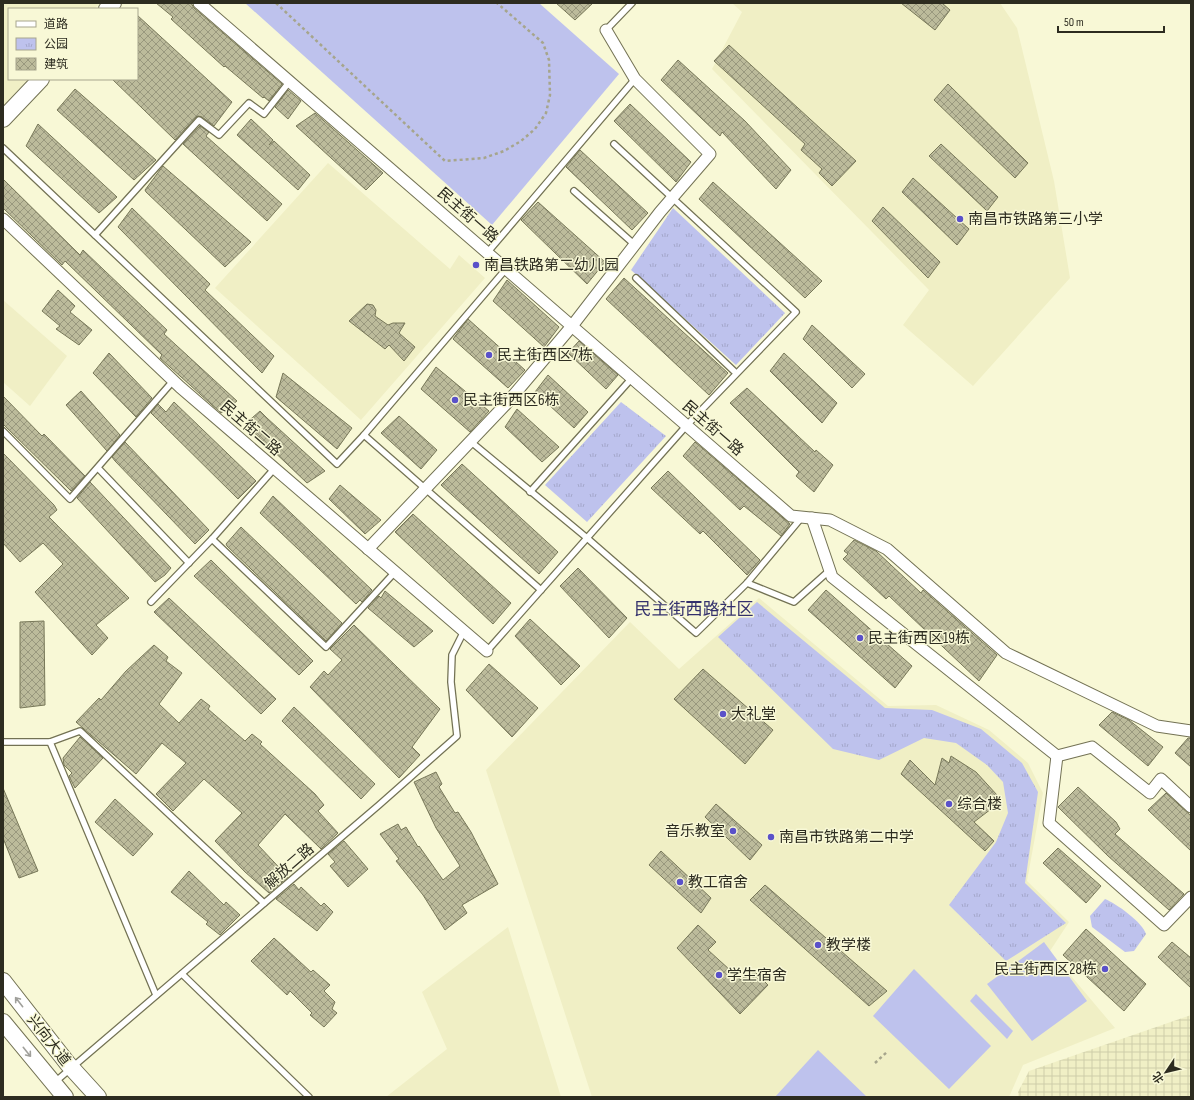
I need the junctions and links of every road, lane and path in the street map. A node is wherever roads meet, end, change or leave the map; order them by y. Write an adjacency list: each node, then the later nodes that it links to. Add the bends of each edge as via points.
1 (199, 3): 8 (street, 民主街一路)
2 (276, 3): 3 (path, via 445,161 484,158 504,151 535,129 546,113 550,96 549,60 543,43)
3 (497, 3)
4 (632, 3): 5 (lane)
5 (606, 30): 6 (street)
6 (635, 79): 13 (street, via 710,154); 17 (lane)
7 (40, 80): 9 (street)
8 (290, 81): 15 (lane, via 264,114 249,102 219,135 199,120); 17 (street, 民主街一路)
9 (3, 119)
10 (614, 144): 13 (lane)
11 (3, 148): 15 (lane)
12 (574, 191): 16 (lane)
13 (673, 197): 16 (street); 21 (lane, via 796,312)
14 (3, 219): 23 (street, 民主街二路)
15 (95, 235): 26 (lane, via 337,464)
16 (635, 245): 20 (street)
17 (487, 252): 18 (street, 民主街一路)
18 (506, 268): 20 (street, 民主街一路); 26 (lane)
19 (636, 278): 21 (lane)
20 (572, 326): 22 (street, 民主街一路); 27 (street, via 507,403)
21 (736, 373): 24 (lane)
22 (632, 378): 24 (street, 民主街一路); 31 (lane)
23 (173, 381): 28 (lane); 29 (street, 民主街二路)
24 (687, 425): 32 (street, 民主街一路, via 792,516); 33 (lane)
25 (3, 431): 28 (lane, via 70,499)
26 (364, 435): 30 (lane)
27 (470, 441): 30 (street); 31 (lane)
28 (98, 468): 36 (lane)
29 (274, 469): 34 (lane); 35 (street, 民主街二路)
30 (425, 489): 35 (street); 40 (lane)
31 (530, 492): 33 (lane)
32 (807, 518): 37 (street); 39 (lane); 44 (street, 民主街一路, via 830,520 887,548 1006,654 1157,726)
33 (587, 538): 39 (lane, via 696,633); 40 (lane)
34 (212, 539): 36 (lane); 38 (lane, via 326,647)
35 (368, 549): 38 (street, 民主街二路)
36 (189, 563): 41 (lane)
37 (830, 570): 39 (lane, via 794,602); 47 (street, via 832,577)
38 (395, 572): 42 (street, 民主街二路)
39 (747, 583)
40 (541, 590): 43 (lane)
41 (151, 602)
42 (464, 631): 43 (street, 民主街二路); 50 (lane, 解放二路, via 452,656 451,682 457,736)
43 (487, 651)
44 (1191, 731)
45 (3, 742): 46 (lane)
46 (50, 742): 50 (lane, via 80,731); 53 (lane)
47 (1056, 756): 48 (street, via 1092,747 1150,793 1161,779); 49 (street, via 1049,823 1164,925)
48 (1191, 807)
49 (1191, 897)
50 (264, 903): 51 (lane, 解放二路)
51 (182, 974): 53 (lane, 解放二路); 61 (lane)
52 (3, 981): 57 (street, 兴向大道, one-way to 52)
53 (156, 995): 57 (lane, 解放二路)
54 (3, 1022): 58 (street, 兴向大道, one-way to 58)
55 (888, 1050): 56 (path)
56 (876, 1063)
57 (71, 1068): 58 (lane, 解放二路); 60 (street, 兴向大道)
58 (53, 1084): 59 (street, 兴向大道)
59 (65, 1097)
60 (98, 1097)
61 (309, 1097)

